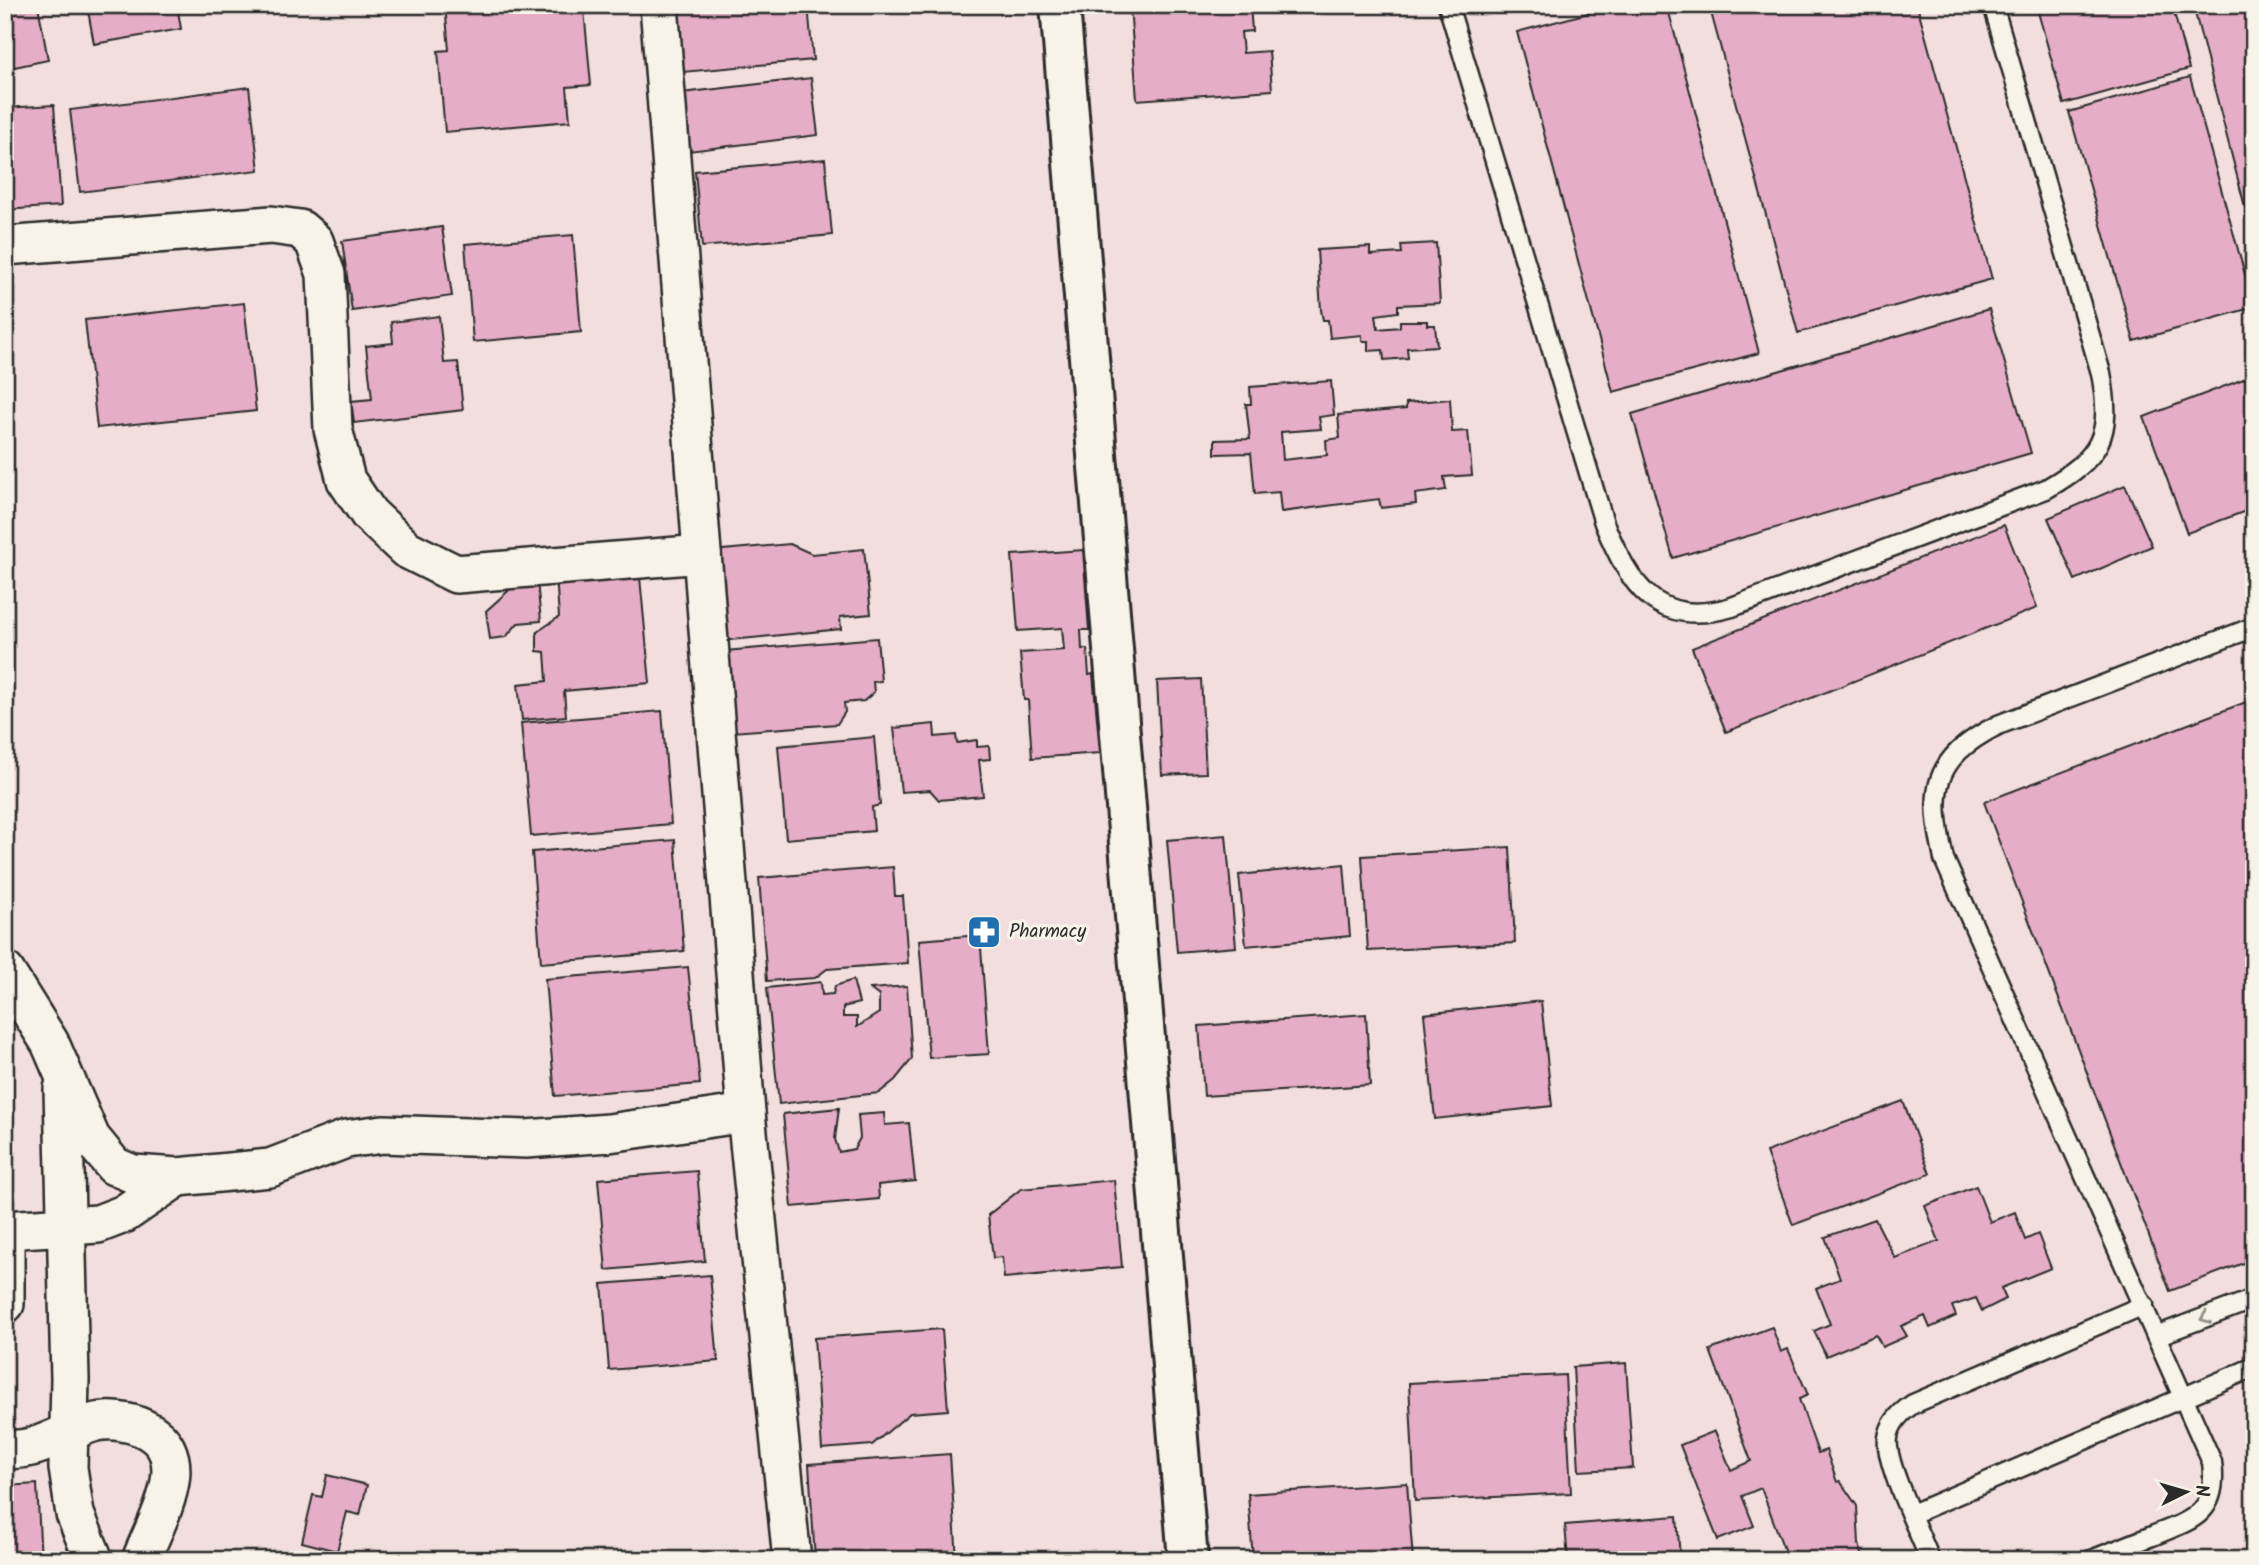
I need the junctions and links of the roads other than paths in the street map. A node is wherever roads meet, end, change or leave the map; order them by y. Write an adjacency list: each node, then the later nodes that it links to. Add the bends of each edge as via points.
1 (659, 5): 6 (street)
2 (1060, 5): 27 (street)
3 (1448, 5): 4 (lane, via 1604,523 1622,566 1637,587 1654,601 1693,614 1732,607 2046,489 2077,471 2096,452 2106,427 2101,373)
4 (1993, 5)
5 (5, 246): 6 (street, via 271,225 300,229 314,242 326,274 333,429 346,480 369,514 406,549 456,574)
6 (702, 554): 10 (street)
7 (2254, 627): 17 (lane, via 1998,725 1967,741 1936,788 1935,820 1944,859)
8 (5, 971): 9 (street, via 34,1014)
9 (63, 1077): 11 (street, via 91,1138 114,1166 133,1174); 12 (street)
10 (746, 1113): 11 (street, via 609,1133 526,1139 383,1134 346,1139 270,1168); 26 (street)
11 (178, 1177): 12 (street, via 124,1214 98,1224)
12 (64, 1228): 13 (street); 21 (street)
13 (5, 1230)
14 (5, 1245): 16 (street)
15 (2254, 1299): 18 (lane, one-way to 18)
16 (5, 1304)
17 (2144, 1305): 18 (lane); 23 (lane, via 1901,1412 1892,1424 1888,1452)
18 (2156, 1336): 20 (lane)
19 (2254, 1367): 20 (lane)
20 (2183, 1396): 23 (lane); 29 (lane, via 2212,1462 2210,1501 2193,1520)
21 (70, 1431): 22 (street, via 32,1447); 24 (street, via 68,1468 75,1514); 25 (street, via 98,1422 135,1424 157,1435 169,1451 172,1474 167,1499)
22 (5, 1449)
23 (1912, 1514): 28 (lane)
24 (94, 1560)
25 (141, 1560)
26 (792, 1560)
27 (1188, 1560)
28 (1930, 1560)
29 (2091, 1560)

